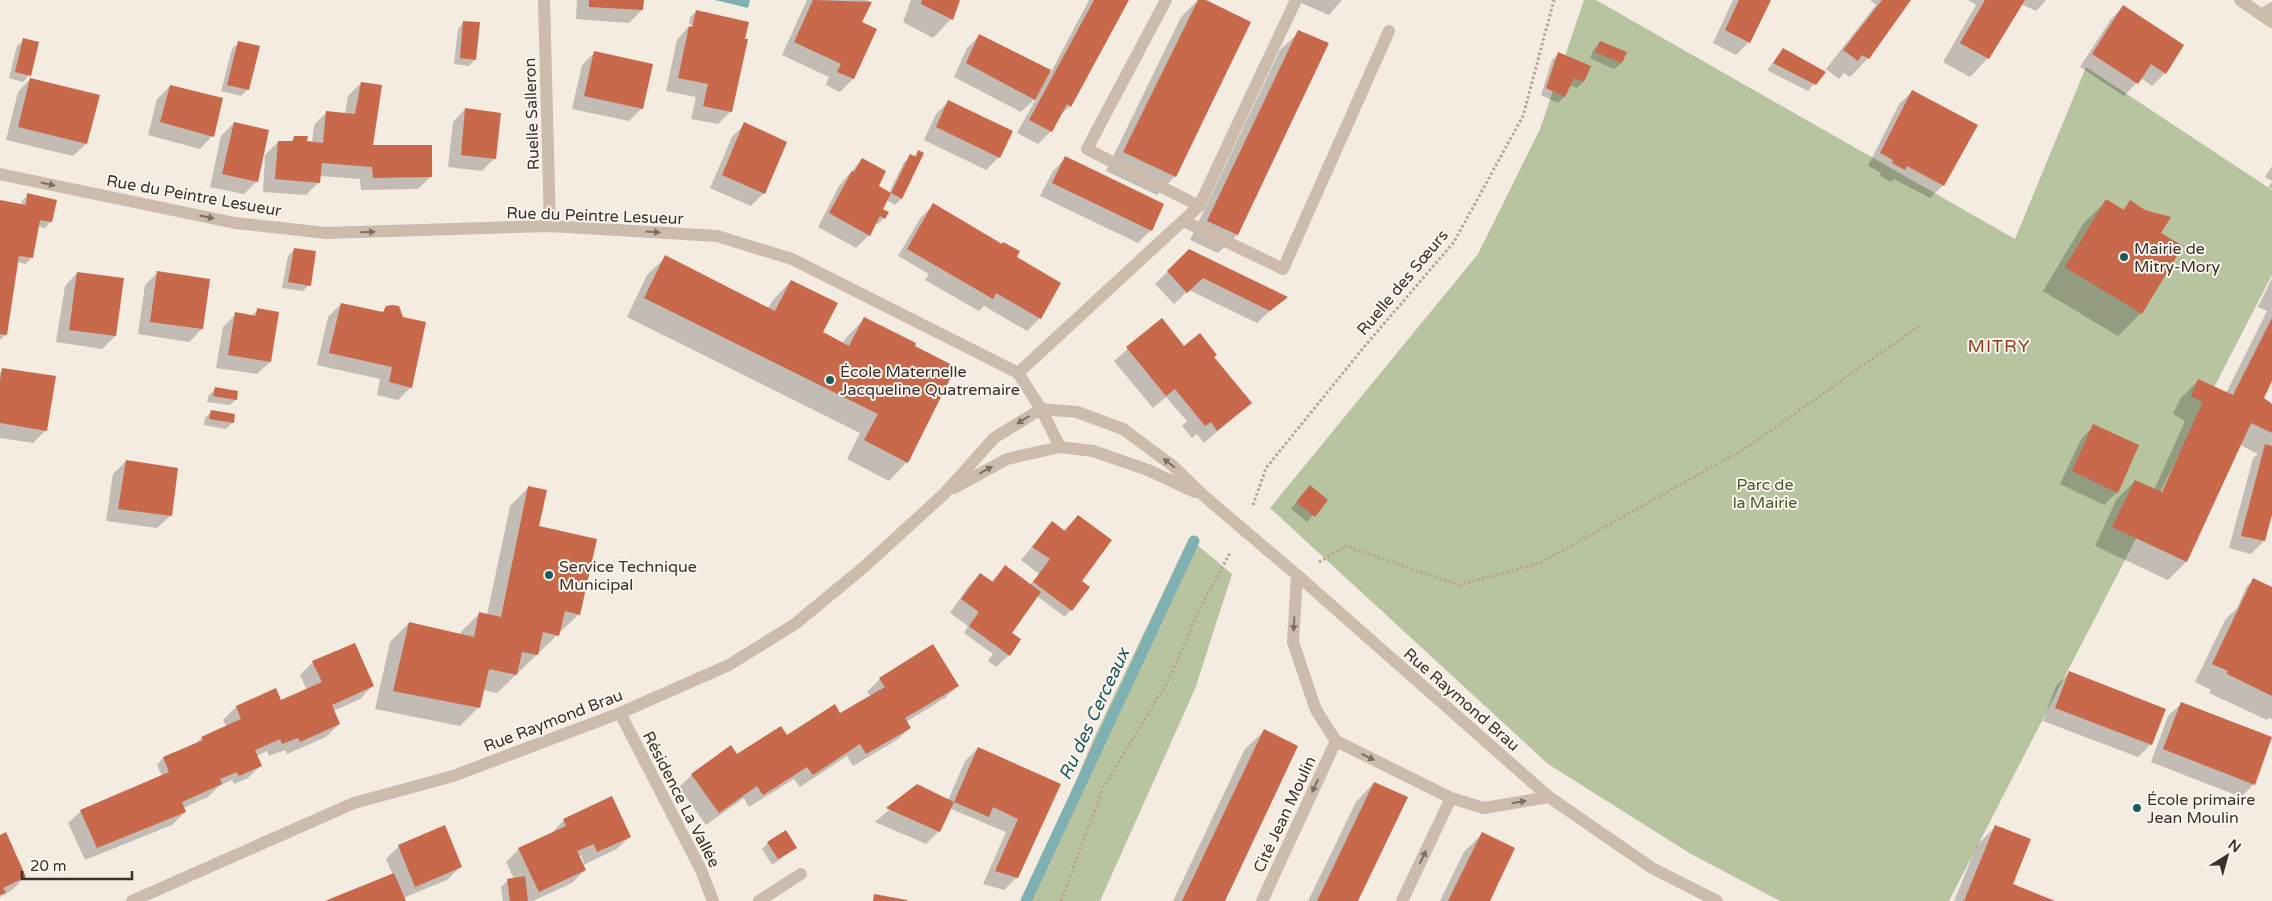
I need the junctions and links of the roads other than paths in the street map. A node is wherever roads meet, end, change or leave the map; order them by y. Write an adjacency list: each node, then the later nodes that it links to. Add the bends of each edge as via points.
1 (544, 0): 10 (street, Ruelle Salleron)
2 (1166, 0): 8 (street, via 1087,149)
3 (1296, 0): 8 (street)
4 (2240, 0): 5 (street)
5 (2269, 14)
6 (1389, 31): 9 (street, via 1282,269)
7 (0, 174): 10 (street, Rue du Peintre Lesueur, one-way to 10, via 235,223 326,233)
8 (1199, 206): 9 (street)
9 (1184, 221): 11 (street)
10 (550, 226): 11 (street, Rue du Peintre Lesueur, one-way to 11, via 718,236 792,259)
11 (1018, 373): 12 (street)
12 (1041, 409): 13 (street); 14 (street, Rue Raymond Brau, one-way to 14, via 994,438); 15 (street, Rue Raymond Brau, one-way to 12, via 1173,466 1123,429 1077,412)
13 (1060, 448): 14 (street, Rue Raymond Brau, one-way to 13, via 1007,459); 15 (street, Rue Raymond Brau, via 1093,451 1139,466)
14 (944, 494): 17 (street, Rue Raymond Brau, via 864,568 795,624 728,665)
15 (1204, 496): 16 (street, Rue Raymond Brau)
16 (1297, 575): 18 (street, one-way to 18, via 1294,642 1316,710); 19 (street, Rue Raymond Brau)
17 (620, 712): 22 (street, Rue Raymond Brau, via 453,776 354,803); 23 (street, Résidence La Vallée, via 701,870)
18 (1336, 741): 20 (street, one-way to 20); 25 (street, Cité Jean Moulin, one-way to 25)
19 (1549, 797): 20 (street, one-way to 19, via 1484,808); 27 (street, Rue Raymond Brau, via 1652,868)
20 (1451, 798): 26 (street, one-way to 20)
21 (801, 874): 24 (street)
22 (132, 901)
23 (713, 901)
24 (759, 901)
25 (1262, 901)
26 (1402, 901)
27 (1717, 901)

